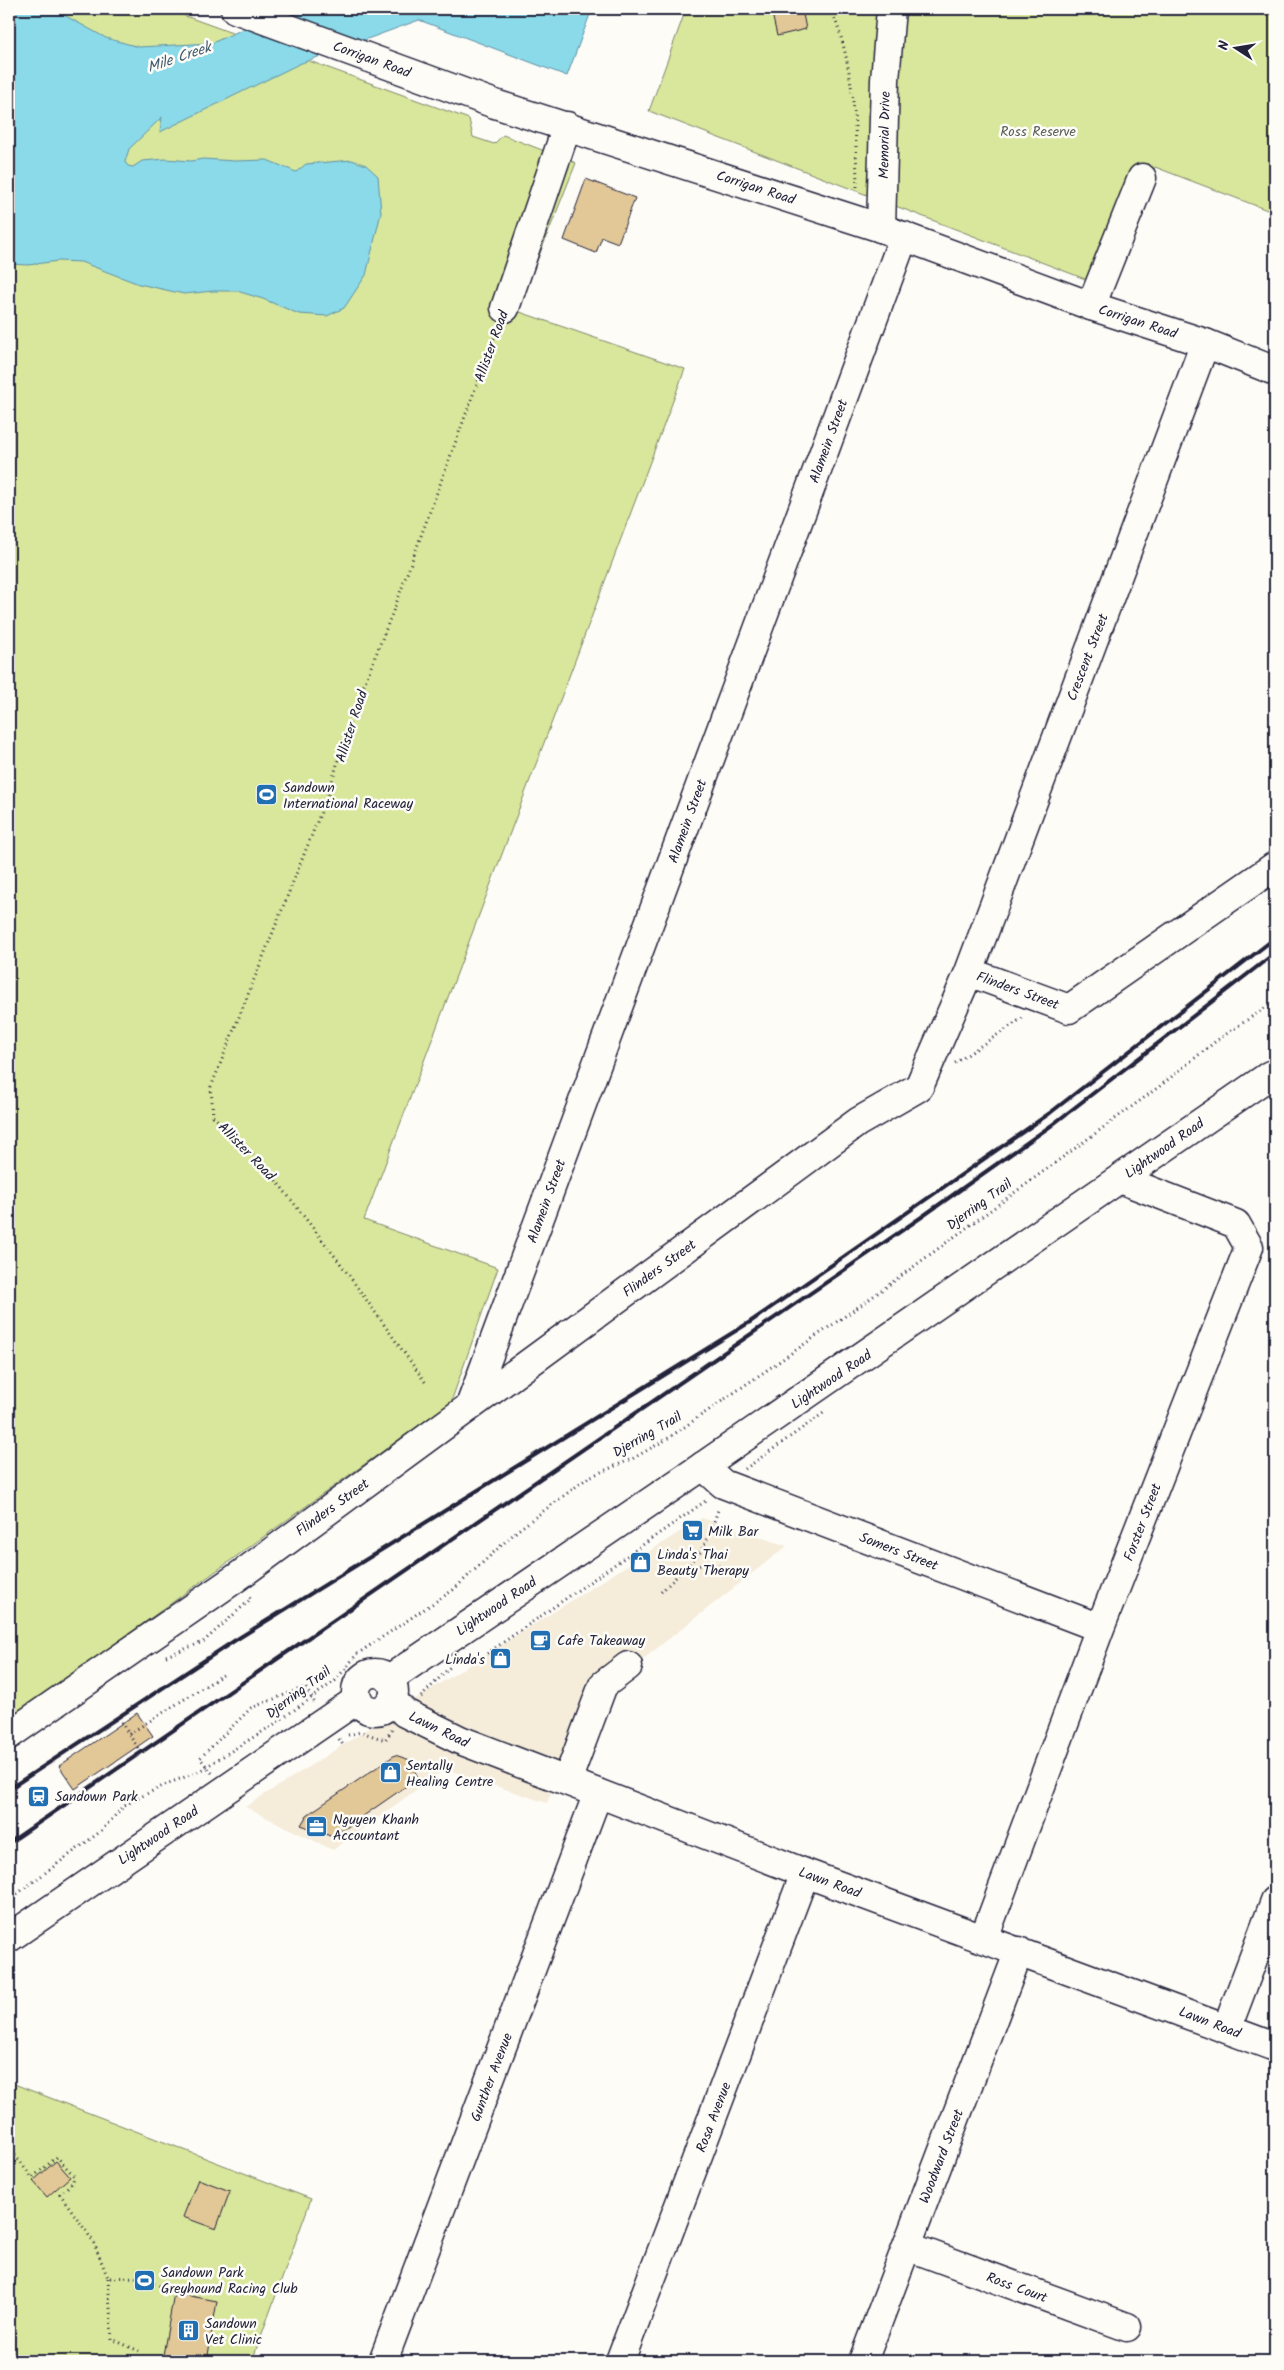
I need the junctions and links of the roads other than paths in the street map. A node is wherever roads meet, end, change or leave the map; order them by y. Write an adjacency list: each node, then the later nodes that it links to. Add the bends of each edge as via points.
1 (235, 9): 5 (street, Corrigan Road, via 495,104)
2 (891, 9): 4 (street, Memorial Drive)
3 (908, 9): 4 (street)
4 (887, 41): 7 (street, Memorial Drive)
5 (567, 126): 7 (street, Corrigan Road); 9 (street, Allister Road)
6 (1142, 178): 8 (street)
7 (881, 228): 8 (street, Corrigan Road); 16 (street, Alamein Street)
8 (1091, 306): 10 (street, Corrigan Road)
9 (505, 308)
10 (1205, 343): 11 (street, Corrigan Road); 13 (street, Crescent Street)
11 (1275, 371)
12 (1275, 866): 13 (street, Flinders Street, via 1069,1009)
13 (968, 972): 16 (street, Flinders Street, via 919,1087 858,1122)
14 (1274, 1071): 15 (street, Lightwood Road)
15 (1120, 1179): 17 (street, Lightwood Road); 18 (street, Forster Street, via 1236,1224 1249,1247)
16 (470, 1406): 21 (street, Flinders Street, via 236,1578)
17 (703, 1466): 18 (street, Somers Street, via 721,1494); 20 (street, Lightwood Road)
18 (1100, 1628): 27 (street, Forster Street)
19 (628, 1666): 22 (street, via 603,1685)
20 (390, 1689): 22 (street, Lawn Road, via 405,1713 460,1740); 26 (street, Lightwood Road, via 388,1705 378,1711 365,1708 358,1699)
21 (9, 1736)
22 (566, 1781): 23 (street, Lawn Road)
23 (598, 1794): 24 (street, Lawn Road); 33 (street, Gunther Avenue)
24 (805, 1873): 27 (street, Lawn Road); 34 (street, Rosa Avenue)
25 (1275, 1901): 29 (street)
26 (9, 1938)
27 (984, 1938): 28 (street, Lawn Road)
28 (1019, 1951): 29 (street, Lawn Road); 31 (street, Woodward Street)
29 (1227, 2028): 30 (street, Lawn Road)
30 (1275, 2047)
31 (907, 2246): 32 (street, Ross Court); 35 (street, Woodward Street)
32 (1126, 2327)
33 (384, 2361)
34 (620, 2361)
35 (863, 2361)

